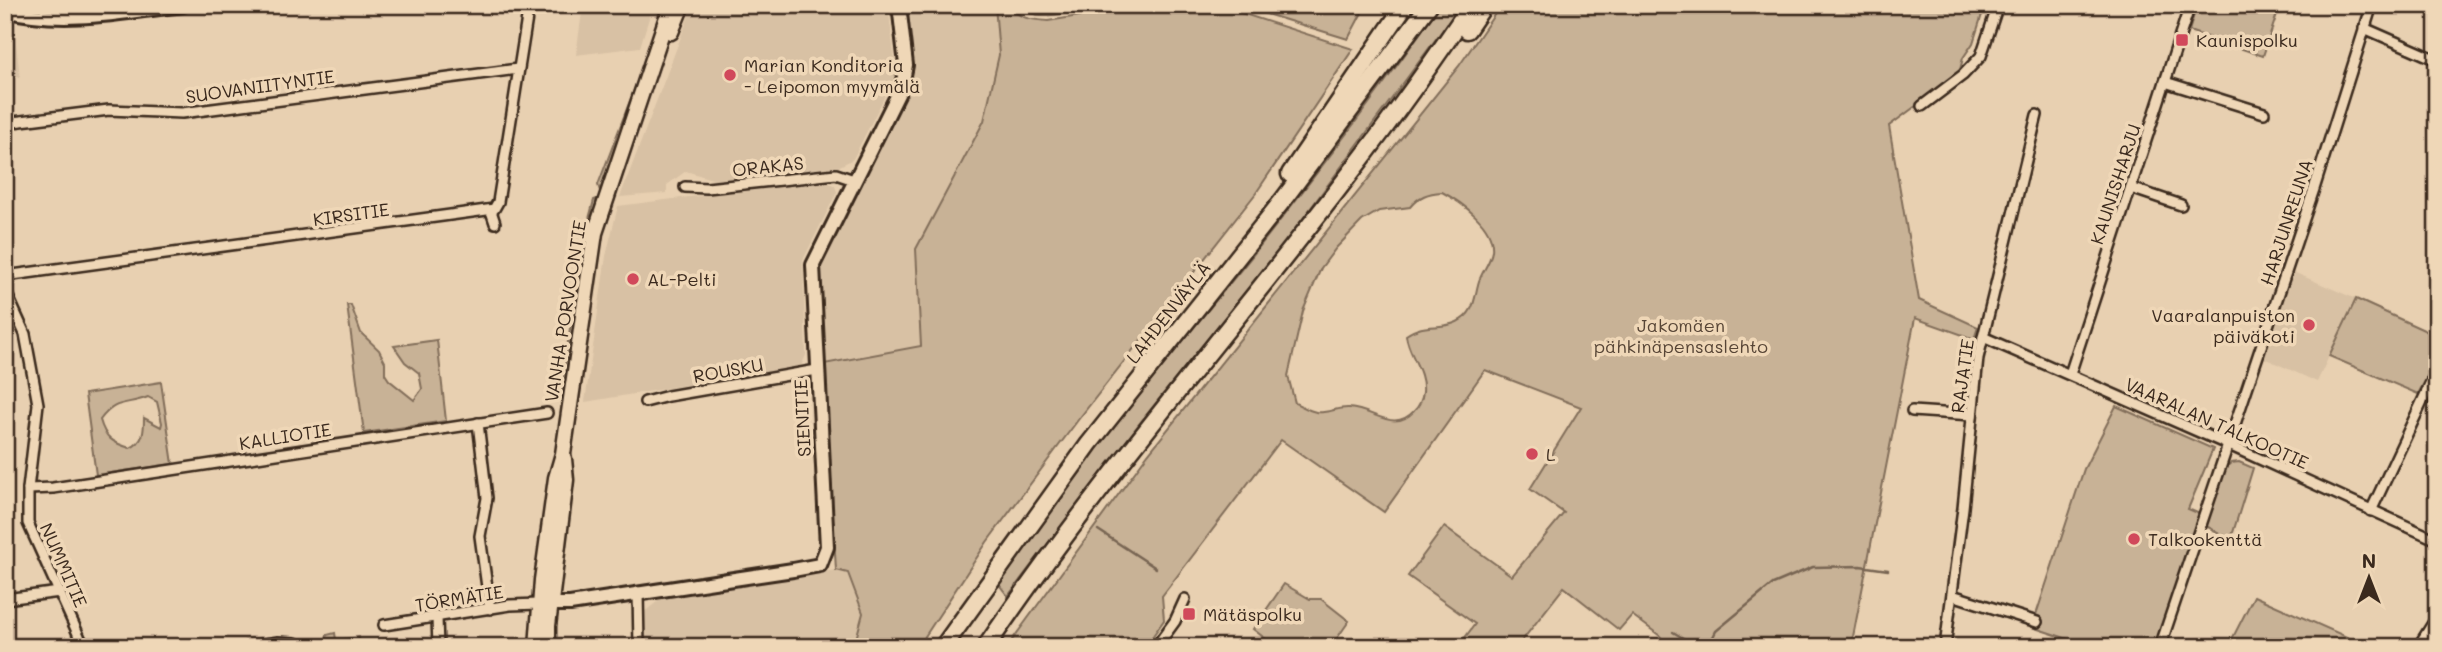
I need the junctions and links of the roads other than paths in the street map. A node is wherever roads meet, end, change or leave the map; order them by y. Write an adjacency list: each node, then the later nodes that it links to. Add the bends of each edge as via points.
1 (183, 5): 13 (street, via 93,16 38,16)
2 (528, 5): 16 (street)
3 (671, 5): 18 (main road, VANHA PORVOONTIE)
4 (682, 5): 18 (main road, VANHA PORVOONTIE)
5 (899, 5): 24 (street, SIENITIE, via 905,76)
6 (1405, 5): 30 (highway)
7 (1429, 5): 30 (highway, LAHDENVÄYLÄ)
8 (1471, 5): 21 (highway)
9 (1484, 5): 21 (highway)
10 (1998, 5): 19 (street, via 1981,56)
11 (2190, 5): 17 (street, KAUNISHARJU)
12 (2372, 5): 14 (street, HARJUNREUNA)
13 (13, 9)
14 (2364, 28): 15 (street); 42 (street, HARJUNREUNA)
15 (2437, 60)
16 (518, 69): 23 (street, SUOVANIITYNTIE, via 182,113 109,110); 28 (street, via 498,202)
17 (2165, 82): 20 (street); 26 (street, KAUNISHARJU)
18 (642, 96): 51 (main road, VANHA PORVOONTIE, via 595,233 556,478)
19 (1922, 106)
20 (2264, 113)
21 (1394, 114): 65 (highway, via 1112,473)
22 (2037, 115): 33 (street, RAJATIE)
23 (5, 123)
24 (854, 180): 25 (street, ORAKAS, via 836,174); 34 (street, SIENITIE, via 813,265)
25 (685, 187)
26 (2131, 188): 27 (street); 36 (street, KAUNISHARJU)
27 (2181, 205)
28 (491, 211): 29 (street); 31 (street, KIRSITIE)
29 (495, 223)
30 (1246, 245): 64 (highway, LAHDENVÄYLÄ, via 1089,444)
31 (5, 276)
32 (5, 290): 43 (street, NUMMITIE, via 25,334 38,404)
33 (1983, 337): 36 (street, VAARALAN TALKOOTIE); 40 (street, RAJATIE)
34 (817, 370): 37 (street, ROUSKU); 47 (street, SIENITIE, via 827,547 820,565)
35 (2437, 370): 44 (street)
36 (2070, 374): 42 (street, VAARALAN TALKOOTIE)
37 (645, 402)
38 (1912, 411): 40 (street)
39 (547, 413): 41 (street, KALLIOTIE)
40 (1972, 415): 48 (street, RAJATIE)
41 (478, 423): 43 (street, KALLIOTIE); 52 (street, via 487,498 480,537)
42 (2229, 445): 44 (street, VAARALAN TALKOOTIE); 68 (street, HARJUNREUNA)
43 (28, 489): 46 (street, NUMMITIE, via 28,523)
44 (2371, 511): 45 (street, VAARALAN TALKOOTIE)
45 (2437, 540)
46 (60, 592): 49 (street); 58 (street, NUMMITIE)
47 (638, 592): 51 (street, SIENITIE); 63 (street)
48 (1952, 595): 55 (street); 67 (street, RAJATIE)
49 (5, 599)
50 (1185, 599): 66 (street)
51 (545, 604): 52 (street, TÖRMÄTIE); 61 (main road, VANHA PORVOONTIE); 62 (main road, VANHA PORVOONTIE)
52 (490, 609): 54 (street, TÖRMÄTIE)
53 (2437, 617): 69 (street)
54 (437, 618): 56 (street, TÖRMÄTIE); 60 (street)
55 (2037, 622)
56 (384, 625)
57 (295, 643): 59 (street)
58 (84, 647)
59 (247, 647)
60 (438, 647)
61 (537, 647)
62 (548, 647)
63 (639, 647)
64 (943, 647)
65 (986, 647)
66 (1156, 647)
67 (1945, 647)
68 (2160, 647)
69 (2418, 647)

